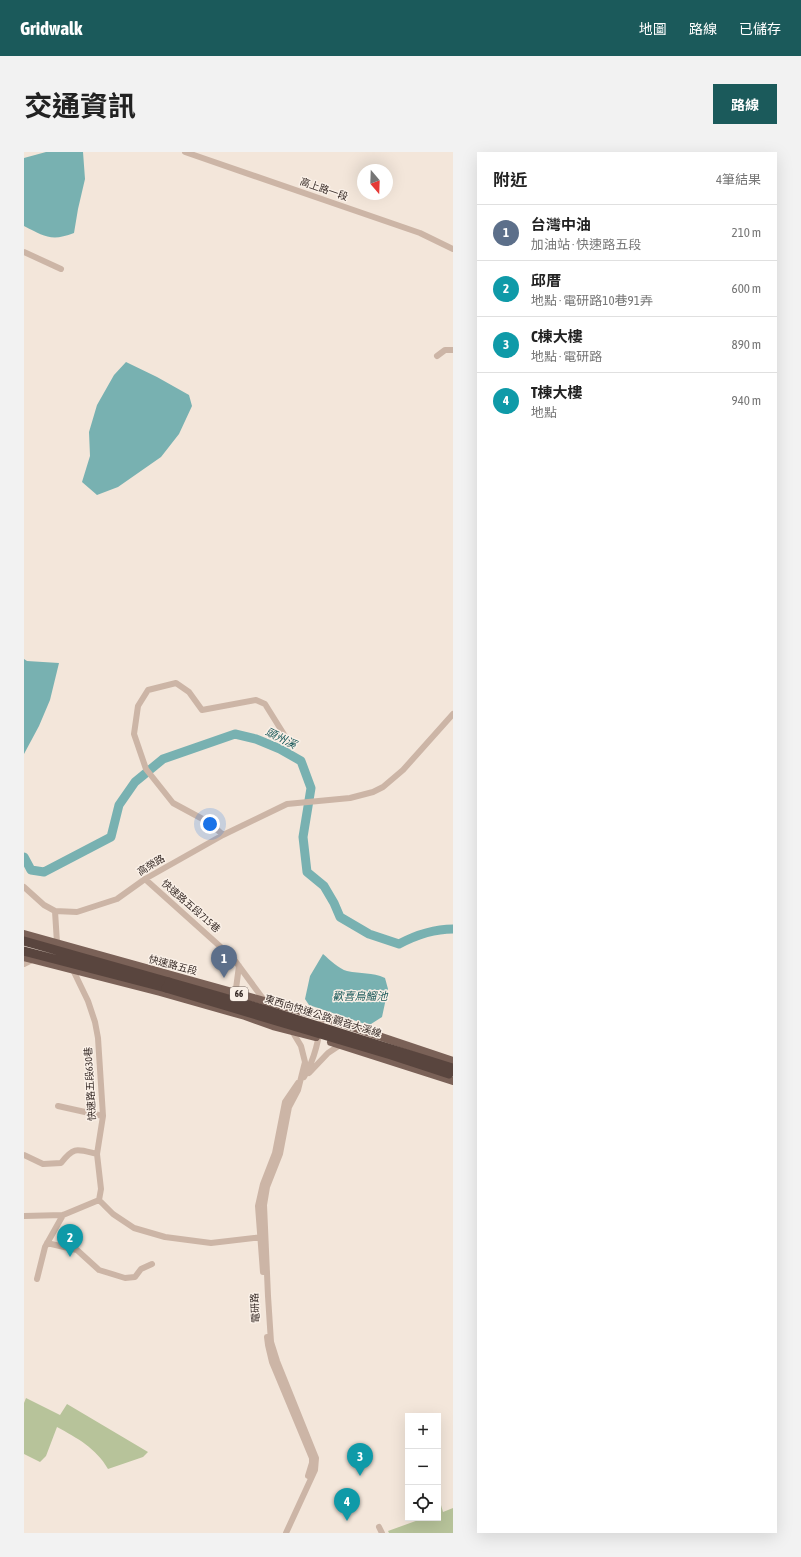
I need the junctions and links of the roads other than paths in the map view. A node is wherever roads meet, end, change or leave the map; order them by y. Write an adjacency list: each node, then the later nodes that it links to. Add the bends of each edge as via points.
1 (186, 152): 2 (street, 高上路一段, via 420,233)
2 (453, 249)
3 (24, 252): 4 (street)
4 (61, 269)
5 (453, 350): 6 (street, via 445,350)
6 (437, 356)
7 (453, 714): 9 (street, 高榮路, via 403,770 383,787 362,796 290,803)
8 (290, 744): 9 (street, via 265,704 256,700 202,710 189,692 176,683 148,690 138,706 134,734 146,769 173,803 210,823)
9 (224, 835): 10 (street, 高榮路)
10 (145, 879): 12 (street, 高榮路, via 117,899 77,912); 20 (street, 快速路五段715巷)
11 (24, 887): 12 (street)
12 (55, 911): 15 (street)
13 (24, 934): 15 (main road, 快速路五段 / 66)
14 (24, 941): 30 (highway, 東西向快速公路 觀音大溪線 / 66, bridge, via 270,1011)
15 (57, 943): 22 (main road, 快速路五段 / 66)
16 (24, 951): 32 (highway, 東西向快速公路 觀音大溪線 / 66, bridge, via 173,990)
17 (24, 957): 18 (main road, 66)
18 (34, 959): 19 (street); 21 (main road, 66)
19 (24, 964)
20 (239, 966): 22 (street); 23 (street, 快速路五段715巷)
21 (73, 970): 24 (main road, 66); 36 (street, 快速路五段630巷, via 95,1022)
22 (235, 994): 23 (main road, 快速路五段 / 66); 24 (street)
23 (264, 1000): 25 (main road, 快速路五段 / 66)
24 (232, 1012): 26 (main road, 66)
25 (322, 1017): 27 (street, 電研路); 29 (main road, 快速路五段 / 66)
26 (292, 1031): 27 (main road, 66); 31 (street, 電研路, via 305,1062)
27 (319, 1038): 28 (main road, 66); 34 (street, 電研路, via 311,1066)
28 (340, 1044): 33 (main road, 66); 34 (street)
29 (453, 1060)
30 (453, 1068)
31 (302, 1076): 34 (street, 電研路); 42 (street, 電研路, via 285,1102 275,1154 263,1184 258,1206)
32 (453, 1076)
33 (453, 1081)
34 (300, 1083): 42 (street, 電研路, via 289,1107 280,1154 267,1187)
35 (58, 1106): 36 (street)
36 (103, 1116): 37 (street, 快速路五段630巷)
37 (97, 1154): 38 (street, via 78,1149 69,1152 61,1163 43,1164); 39 (street, 快速路五段630巷, via 101,1189)
38 (24, 1155)
39 (99, 1200): 40 (street); 42 (street, via 113,1214 134,1228 165,1237 211,1243)
40 (63, 1215): 41 (street); 43 (street)
41 (24, 1216)
42 (263, 1237): 46 (street, 電研路, via 268,1345 272,1362 312,1458 310,1470)
43 (47, 1244): 44 (street, via 77,1250 99,1270 126,1278 135,1278 141,1270); 45 (street)
44 (152, 1264)
45 (37, 1279)
46 (285, 1533)

